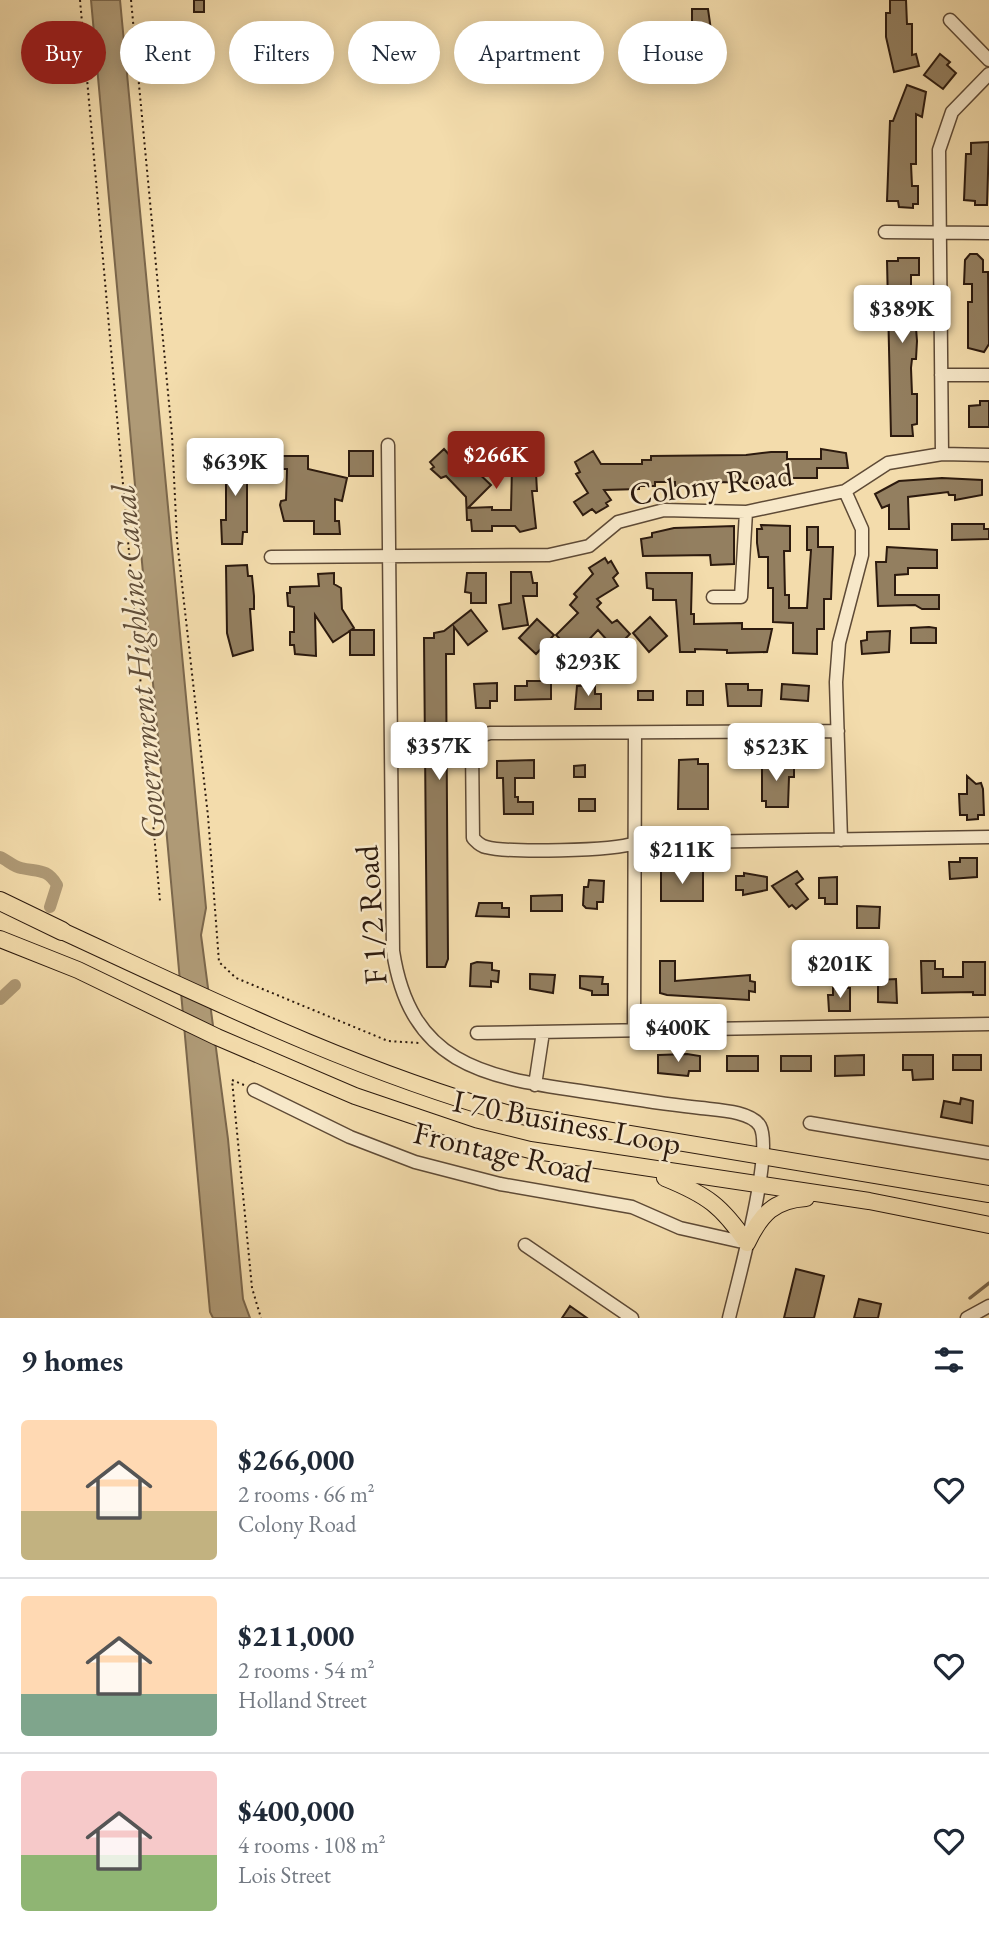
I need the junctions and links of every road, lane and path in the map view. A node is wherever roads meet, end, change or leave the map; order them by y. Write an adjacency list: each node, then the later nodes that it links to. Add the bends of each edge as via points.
1 (80, 0): 25 (path)
2 (131, 0): 33 (path, via 219,962 236,978 388,1041)
3 (950, 20): 4 (street)
4 (989, 60)
5 (989, 74): 7 (street, via 957,105 944,130)
6 (885, 232): 7 (street)
7 (940, 232): 8 (street); 10 (street)
8 (989, 233)
9 (989, 374): 10 (street)
10 (941, 375): 12 (street)
11 (388, 445): 17 (street, F 1/2 Road)
12 (942, 454): 13 (street, Colony Road); 14 (street, Colony Road, via 888,463)
13 (989, 455)
14 (845, 491): 15 (street, Colony Road); 19 (street, via 862,529 862,555 839,643)
15 (747, 512): 17 (street, Colony Road, via 664,510 618,522 589,546 549,555); 18 (street, via 741,597)
16 (271, 557): 17 (street, Colony Road)
17 (388, 557): 33 (street, F 1/2 Road, via 393,951 404,1000)
18 (713, 597)
19 (838, 731): 20 (street); 22 (street)
20 (635, 733): 23 (street); 23 (street, via 490,733 480,736 472,747 473,838 489,848 619,849)
21 (989, 836): 22 (street)
22 (841, 840): 23 (street)
23 (635, 843): 30 (street)
24 (0, 901): 27 (highway)
25 (160, 901)
26 (0, 912): 27 (highway)
27 (62, 931): 38 (main road, I 70 Business Loop, via 214,1002 405,1082 542,1122)
28 (0, 939): 39 (main road, I 70 Business Loop, via 78,970 217,1037 416,1118 530,1150)
29 (989, 1024): 30 (street)
30 (634, 1029): 32 (street)
31 (477, 1032): 32 (street)
32 (543, 1032): 34 (street)
33 (434, 1043): 34 (street, F 1/2 Road, via 471,1067)
34 (535, 1085): 38 (street, F 1/2 Road, via 754,1119 761,1127)
35 (254, 1090): 44 (street, Frontage Road, via 350,1137 426,1165 500,1184 632,1207 690,1231); 47 (path, via 232,1080 252,1288)
36 (810, 1123): 37 (street)
37 (989, 1153)
38 (764, 1155): 40 (street, F 1/2 Road); 41 (main road, I 70 Business Loop)
39 (640, 1168): 40 (main road, I 70 Business Loop); 44 (main road, via 710,1199)
40 (758, 1185): 42 (main road, I 70 Business Loop); 44 (street, F 1/2 Road)
41 (989, 1194)
42 (869, 1201): 43 (main road, I 70 Business Loop); 44 (main road, via 783,1201 767,1210)
43 (989, 1225)
44 (747, 1242): 49 (street, F 1/2 Road)
45 (525, 1245): 48 (street)
46 (989, 1306): 50 (street)
47 (261, 1318)
48 (632, 1318)
49 (729, 1318)
50 (967, 1318)

